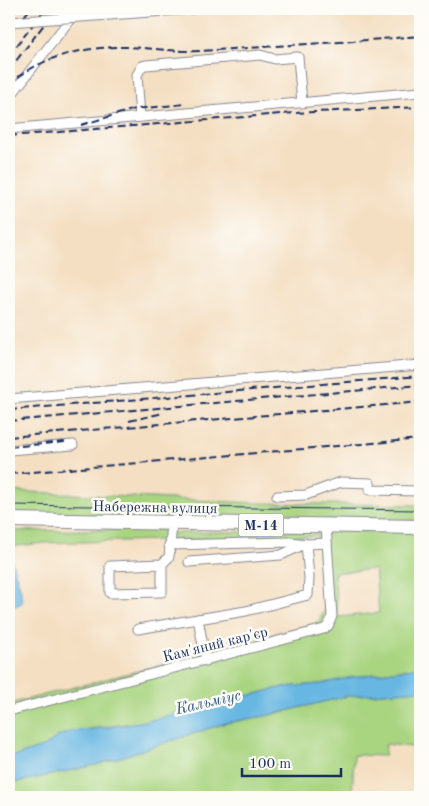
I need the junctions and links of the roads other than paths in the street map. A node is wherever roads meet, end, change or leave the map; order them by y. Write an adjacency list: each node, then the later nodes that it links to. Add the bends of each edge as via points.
1 (78, 9): 5 (street)
2 (193, 9): 3 (street, bridge)
3 (9, 22)
4 (420, 92): 6 (street)
5 (9, 98)
6 (302, 103): 7 (street); 7 (street, via 298,57 276,59 260,55 142,66 137,75)
7 (140, 117): 8 (street)
8 (9, 128)
9 (420, 365): 10 (street)
10 (9, 399)
11 (72, 445): 12 (street)
12 (9, 450)
13 (420, 491): 14 (street, via 370,490 370,483 341,482 306,495)
14 (278, 496)
15 (9, 520): 16 (highway, Набережна вулиця / М-14)
16 (172, 524): 17 (highway, Набережна вулиця / М-14); 21 (street)
17 (326, 526): 18 (highway, Набережна вулиця / М-14); 19 (street, Кам'яний кар'єр)
18 (420, 527)
19 (327, 543): 20 (street); 26 (street, Кам'яний кар'єр, via 333,611 328,626 319,632)
20 (306, 544): 21 (street); 22 (street, via 282,555); 24 (street, via 308,595)
21 (170, 545): 23 (street, via 169,557)
22 (189, 562)
23 (162, 564): 23 (street, via 162,592 110,593 110,566)
24 (198, 619): 25 (street); 26 (street)
25 (138, 630)
26 (206, 661): 27 (street, Кам'яний кар'єр)
27 (9, 712)

